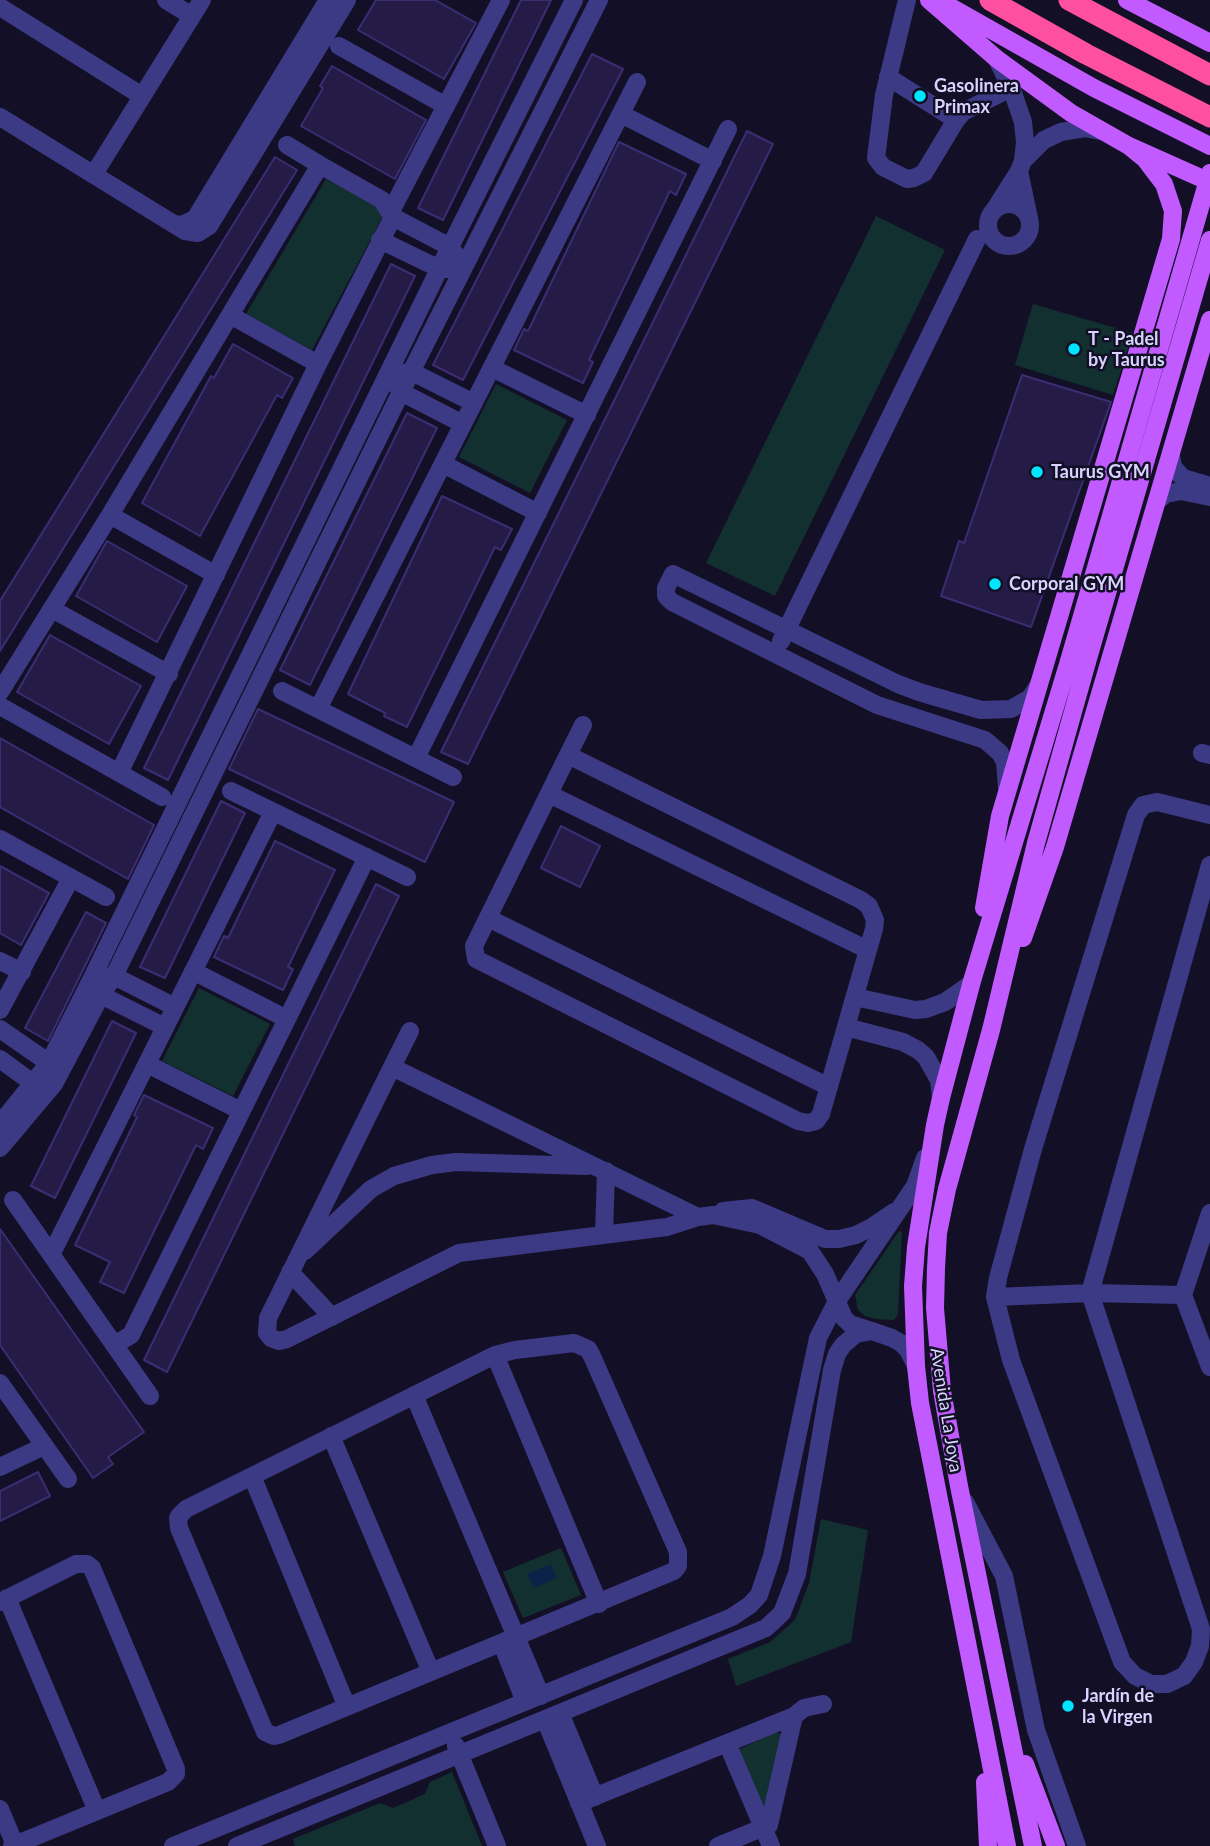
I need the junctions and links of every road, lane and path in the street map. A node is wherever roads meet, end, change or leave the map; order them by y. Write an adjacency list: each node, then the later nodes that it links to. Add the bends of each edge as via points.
1 (166, 0): 15 (street)
2 (202, 0): 15 (street)
3 (575, 0): 47 (street)
4 (599, 0): 50 (street)
5 (907, 0): 20 (street)
6 (929, 0): 18 (main road)
7 (937, 0): 33 (main road, via 1094,88)
8 (990, 0): 27 (highway)
9 (1069, 0): 19 (highway)
10 (1126, 0): 16 (main road)
11 (1151, 0): 16 (main road)
12 (338, 1): 38 (street, via 195,219 174,224)
13 (493, 3): 24 (street)
14 (0, 7): 23 (street)
15 (192, 16): 23 (street)
16 (1205, 41)
17 (339, 46): 24 (street)
18 (997, 59): 22 (street); 30 (main road)
19 (1210, 75)
20 (888, 77): 28 (street); 28 (street, via 876,158 883,167 907,179 924,173)
21 (637, 82): 25 (street)
22 (1011, 88): 28 (street); 36 (street, via 1023,122)
23 (142, 96): 38 (street)
24 (446, 106): 40 (street)
25 (621, 114): 34 (street); 55 (street)
26 (0, 117): 38 (street)
27 (1210, 117)
28 (956, 120)
29 (728, 129): 34 (street)
30 (1100, 131): 32 (main road); 36 (street, via 1061,132 1044,140)
31 (287, 145): 35 (street)
32 (1129, 146): 39 (main road); 48 (main road, via 1156,172 1169,196 1173,224)
33 (1210, 146)
34 (713, 160): 60 (street)
35 (320, 164): 40 (street, via 382,200); 52 (street)
36 (1021, 166): 41 (street); 42 (street)
37 (1210, 173): 105 (main road, bridge)
38 (94, 174)
39 (1210, 182)
40 (391, 215): 44 (street); 47 (street)
41 (990, 217): 42 (street, via 1002,206 1015,205); 43 (street); 46 (street, via 990,233)
42 (1029, 218): 46 (street, via 1023,242)
43 (977, 239): 46 (street); 71 (street)
44 (380, 240): 51 (street); 54 (street)
45 (1210, 240): 114 (main road, bridge, via 1036,843)
46 (998, 243)
47 (450, 247): 50 (street); 51 (street)
48 (1164, 264): 49 (main road, via 1178,255); 74 (main road)
49 (1210, 264)
50 (465, 268): 51 (street); 56 (street)
51 (440, 269): 57 (street)
52 (230, 315): 54 (street); 68 (street)
53 (1210, 320): 62 (main road)
54 (318, 364): 69 (street)
55 (492, 368): 59 (street); 60 (street)
56 (412, 372): 57 (street); 58 (street); 59 (street)
57 (389, 375): 58 (street); 104 (street)
58 (401, 392): 61 (street); 103 (street)
59 (474, 403): 61 (street)
60 (587, 415): 67 (street)
61 (463, 424): 63 (street)
62 (1171, 456): 64 (street, via 1173,467 1183,478); 66 (main road)
63 (443, 464): 67 (street); 79 (street)
64 (1210, 486)
65 (1210, 497): 66 (street, via 1181,491)
66 (1157, 499): 114 (main road, via 1055,847)
67 (538, 513): 83 (street)
68 (110, 515): 69 (street); 70 (street)
69 (216, 575): 73 (street)
70 (52, 610): 73 (street); 77 (street)
71 (786, 630): 72 (street); 72 (street, via 673,574 669,581 665,592 672,602); 75 (street)
72 (775, 653): 80 (street)
73 (169, 674): 84 (street)
74 (1041, 680): 75 (street, via 1022,704 994,710); 87 (main road)
75 (898, 684): 80 (street)
76 (282, 691): 79 (street)
77 (0, 692)
78 (0, 706): 84 (street)
79 (318, 709): 83 (street)
80 (890, 709): 87 (street, via 985,740 1005,762)
81 (583, 725): 82 (street)
82 (568, 755): 88 (street); 99 (street, via 861,900 875,920)
83 (416, 758): 85 (street)
84 (119, 773): 89 (street)
85 (453, 777)
86 (231, 791): 90 (street)
87 (1007, 791): 105 (main road)
88 (549, 794): 98 (street); 99 (street)
89 (162, 797)
90 (273, 811): 93 (street); 101 (street)
91 (1210, 815): 138 (street, via 1157,802 1143,805 1136,815 1033,1149)
92 (0, 839): 96 (street)
93 (367, 858): 95 (street); 110 (street)
94 (1210, 865): 136 (street)
95 (407, 877)
96 (71, 878): 97 (street); 102 (street)
97 (106, 897)
98 (488, 918): 122 (street); 122 (street, via 474,946 480,962 798,1121 816,1121)
99 (869, 950): 107 (street)
100 (0, 961): 102 (street)
101 (193, 971): 108 (street); 110 (street)
102 (22, 972): 109 (street)
103 (114, 976): 104 (street); 106 (street); 108 (street)
104 (92, 978): 106 (street); 117 (street)
105 (972, 982): 107 (street, via 926,1009); 123 (main road, Avenida La Joya)
106 (101, 995): 111 (street); 121 (street)
107 (855, 997): 112 (street)
108 (176, 1007): 111 (street)
109 (0, 1010)
110 (287, 1019): 124 (street)
111 (165, 1027): 118 (street)
112 (846, 1027): 122 (street); 123 (street, via 918,1050 939,1080)
113 (0, 1029): 117 (street)
114 (991, 1030): 154 (main road, Avenida La Joya, via 947,1189 936,1268 942,1391)
115 (410, 1031): 119 (street)
116 (0, 1059): 120 (street)
117 (49, 1063): 120 (street); 121 (street)
118 (147, 1064): 124 (street); 134 (street)
119 (392, 1067): 128 (street); 135 (street)
120 (34, 1084): 121 (street); 125 (street)
121 (54, 1084): 127 (street)
122 (829, 1087)
123 (941, 1098): 126 (main road, Avenida La Joya)
124 (242, 1111): 142 (street, via 131,1335)
125 (0, 1124)
126 (935, 1125): 130 (street); 144 (main road, Avenida La Joya, via 915,1260)
127 (0, 1148)
128 (600, 1169): 132 (street); 133 (street); 135 (street, via 456,1162 394,1176 371,1189)
129 (13, 1200): 134 (street)
130 (904, 1205): 132 (street, via 872,1227 839,1239 825,1239 752,1208); 139 (street)
131 (1210, 1213): 137 (street)
132 (706, 1216): 133 (street, via 674,1226); 139 (street, via 760,1225 804,1247 817,1259)
133 (604, 1235): 140 (street, via 459,1253)
134 (52, 1254): 142 (street)
135 (293, 1265): 140 (street); 140 (street, via 268,1318 267,1333 279,1341)
136 (1090, 1293): 137 (street); 138 (street); 138 (street, via 1201,1629 1194,1662 1184,1676 1167,1684 1151,1684 1122,1662 1011,1360)
137 (1183, 1295): 145 (street)
138 (995, 1297)
139 (837, 1301): 141 (street, via 850,1324); 155 (street, via 816,1347)
140 (332, 1317)
141 (872, 1331): 144 (street, via 901,1343); 156 (street, via 856,1334 843,1345 832,1370)
142 (114, 1345): 148 (street)
143 (495, 1355): 147 (street); 158 (street); 158 (street, via 574,1343 588,1349 678,1552 678,1566 670,1575)
144 (916, 1366): 167 (main road, Avenida La Joya)
145 (1210, 1367)
146 (0, 1383): 150 (street)
147 (414, 1395): 149 (street); 159 (street)
148 (150, 1396)
149 (331, 1436): 152 (street); 160 (street)
150 (44, 1446): 151 (street); 153 (street)
151 (0, 1467)
152 (252, 1476): 163 (street); 163 (street, via 186,1509 178,1518 184,1541 265,1732 279,1735)
153 (68, 1479)
154 (959, 1486): 166 (main road, Avenida La Joya); 188 (street, via 1004,1576 1035,1730)
155 (774, 1545): 156 (street); 161 (street, via 759,1595 741,1611)
156 (801, 1548): 164 (street, via 788,1601 765,1628)
157 (4, 1600): 174 (street); 174 (street, via 76,1564 92,1568 176,1763 173,1779)
158 (599, 1604): 159 (street)
159 (508, 1641): 160 (street); 161 (street)
160 (431, 1672): 163 (street)
161 (533, 1699): 168 (street)
162 (823, 1704): 165 (street, via 804,1708)
163 (347, 1707)
164 (552, 1716): 170 (street); 171 (street)
165 (794, 1716): 169 (street); 175 (street, via 769,1825)
166 (1007, 1719): 186 (main road, Avenida La Joya); 187 (main road)
167 (983, 1723): 184 (main road); 185 (main road, Avenida La Joya)
168 (450, 1733): 170 (street); 173 (street)
169 (727, 1743): 171 (street); 175 (street)
170 (459, 1755): 176 (street); 180 (street)
171 (587, 1800): 181 (street)
172 (0, 1809): 177 (street)
173 (263, 1810): 176 (street); 178 (street)
174 (96, 1811): 177 (street)
175 (763, 1828): 182 (street); 183 (street)
176 (274, 1839): 179 (street)
177 (13, 1845)
178 (173, 1846)
179 (237, 1846)
180 (497, 1846)
181 (597, 1846)
182 (718, 1846)
183 (771, 1846)
184 (988, 1846)
185 (1007, 1846)
186 (1032, 1846)
187 (1056, 1846)
188 (1077, 1846)

